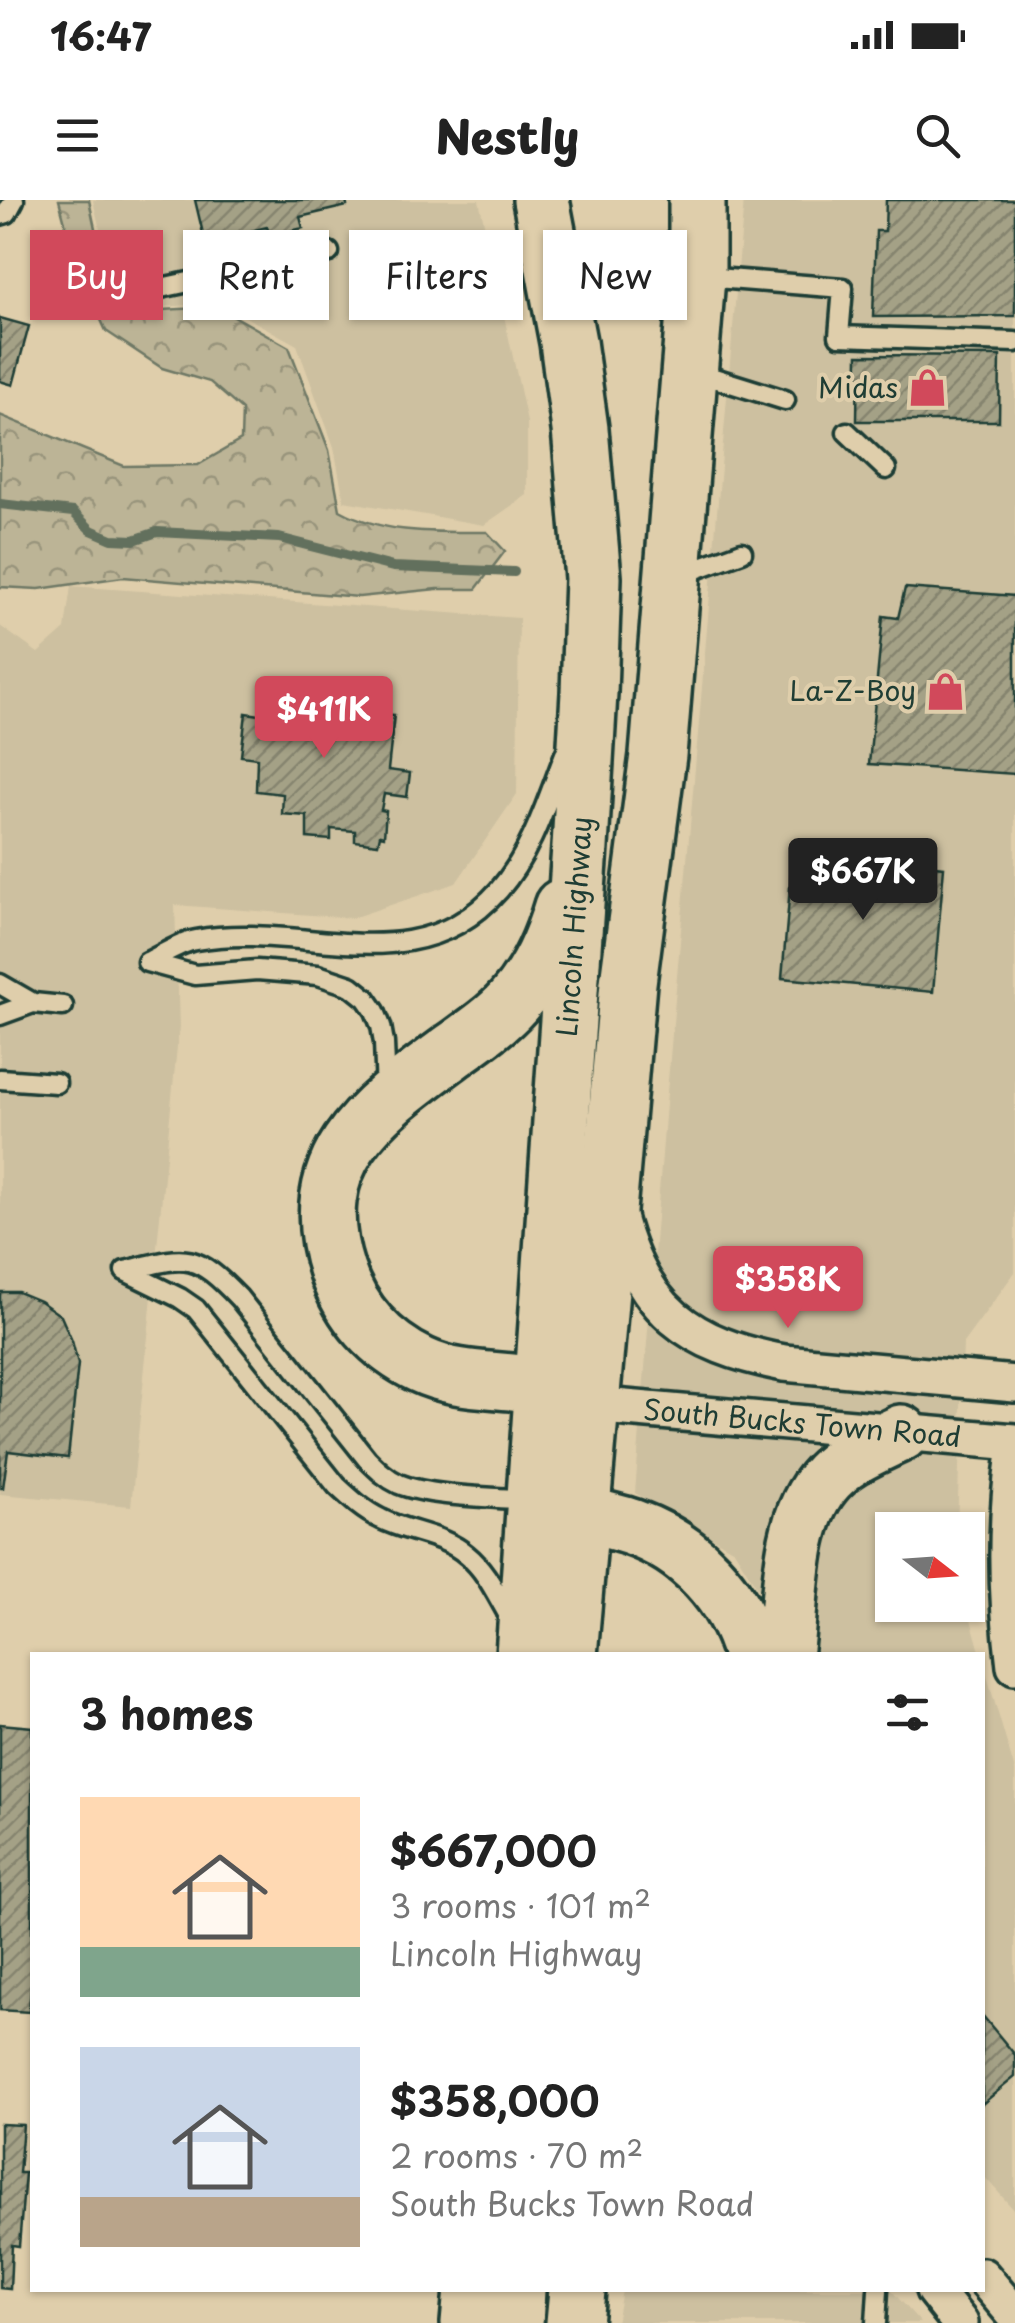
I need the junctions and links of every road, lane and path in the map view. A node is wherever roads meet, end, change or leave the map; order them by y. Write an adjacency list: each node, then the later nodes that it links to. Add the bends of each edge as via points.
1 (14, 200): 5 (lane)
2 (541, 200): 14 (main road, Lincoln Highway, via 568,342 589,516)
3 (697, 200): 6 (main road, Lincoln Highway)
4 (708, 200): 6 (main road)
5 (0, 215)
6 (697, 277): 7 (lane, via 843,288 839,336); 8 (main road, Lincoln Highway)
7 (1015, 342)
8 (690, 371): 9 (lane); 13 (main road, Lincoln Highway)
9 (785, 400)
10 (848, 432): 11 (lane)
11 (886, 469)
12 (742, 552): 13 (lane)
13 (672, 577): 23 (main road, Lincoln Highway)
14 (589, 693): 15 (main road, Lincoln Highway); 22 (lane, via 518,863 462,922 400,944 228,936 191,941 147,962 194,975 257,970 318,975 351,986 382,1026)
15 (580, 846): 22 (main road, via 547,947 514,1001); 25 (main road, Lincoln Highway)
16 (0, 984): 17 (lane)
17 (33, 1003): 18 (lane); 19 (lane)
18 (63, 1006)
19 (0, 1015)
20 (0, 1079): 21 (lane)
21 (56, 1083)
22 (386, 1101): 25 (main road, via 346,1146 327,1207 341,1283 354,1307 372,1332 422,1366)
23 (610, 1185): 24 (street, via 638,1274 694,1334 784,1363); 25 (main road, Lincoln Highway)
24 (1015, 1384)
25 (567, 1396): 26 (street, South Bucks Town Road); 29 (main road, Lincoln Highway)
26 (901, 1432): 27 (street, South Bucks Town Road); 32 (main road, via 834,1471 808,1502 797,1539)
27 (1015, 1442)
28 (1015, 1452): 33 (street, via 1008,1544)
29 (558, 1509): 30 (main road, Lincoln Highway); 30 (lane, via 396,1482 367,1460 220,1278 198,1262 176,1258 126,1270 196,1309 356,1504 467,1554); 31 (main road, via 632,1528 683,1554 723,1594)
30 (539, 1651)
31 (750, 1652)
32 (784, 1652)
33 (1015, 1666)
34 (985, 2280): 40 (street)
35 (472, 2292): 41 (main road)
36 (517, 2292): 42 (main road)
37 (577, 2292): 43 (main road)
38 (878, 2292): 44 (lane)
39 (936, 2292): 45 (street)
40 (1015, 2315)
41 (470, 2323)
42 (514, 2323)
43 (574, 2323)
44 (876, 2323)
45 (960, 2323)

